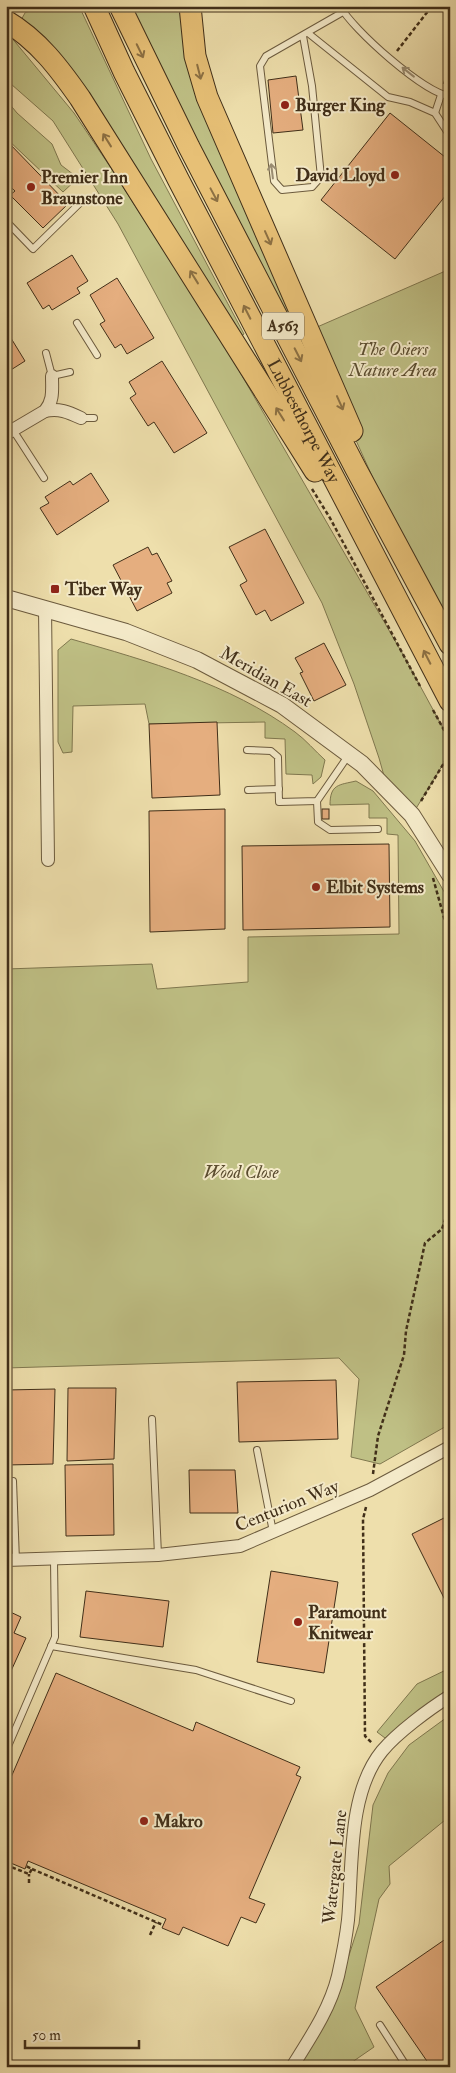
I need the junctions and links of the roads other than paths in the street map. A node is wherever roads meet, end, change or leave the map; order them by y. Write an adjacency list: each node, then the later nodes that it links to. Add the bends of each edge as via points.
1 (94, 6): 26 (highway, Lubbesthorpe Way / A563, one-way to 1, via 178,179)
2 (120, 6): 24 (highway, Lubbesthorpe Way / A563, one-way to 24, via 189,147)
3 (190, 6): 24 (highway, one-way to 24, via 195,56 207,97)
4 (341, 9): 6 (lane); 7 (lane, one-way to 4, via 359,31)
5 (6, 20): 26 (highway, one-way to 5, via 85,105 47,54)
6 (305, 35): 6 (lane, one-way to 6, via 321,178 312,187 282,190 274,181 260,66 266,56); 9 (lane, via 388,97 410,102)
7 (441, 95): 8 (lane); 9 (lane)
8 (450, 96)
9 (434, 113): 10 (lane)
10 (450, 136)
11 (83, 200): 12 (lane, via 33,249)
12 (6, 222)
13 (77, 323): 15 (lane)
14 (46, 353): 17 (lane)
15 (98, 355)
16 (70, 372): 17 (lane)
17 (52, 376): 18 (street, via 53,396)
18 (45, 411): 19 (street, via 56,409); 21 (street)
19 (81, 418): 20 (lane)
20 (94, 418)
21 (10, 432): 22 (lane)
22 (44, 478)
23 (6, 598): 25 (street, Meridian East)
24 (428, 601): 27 (highway, Lubbesthorpe Way / A563)
25 (45, 608): 30 (street, Meridian East, via 126,632 197,660 282,705); 35 (street)
26 (408, 619): 28 (highway, Lubbesthorpe Way / A563, one-way to 26)
27 (450, 644)
28 (450, 701)
29 (247, 750): 31 (lane, via 271,751 278,757)
30 (349, 755): 33 (lane); 36 (street, Meridian East, via 412,815)
31 (279, 789): 32 (lane); 33 (lane, via 280,802)
32 (248, 790)
33 (317, 801): 34 (lane, via 318,822 330,830)
34 (378, 829)
35 (48, 860)
36 (450, 875)
37 (152, 1419): 42 (lane)
38 (450, 1447): 41 (street, Centurion Way, via 370,1490)
39 (257, 1450): 41 (lane)
40 (13, 1481): 43 (lane)
41 (273, 1532): 42 (street, Centurion Way, via 240,1546)
42 (158, 1555): 44 (street, Centurion Way)
43 (11, 1560): 44 (street, Centurion Way)
44 (54, 1560): 45 (lane, via 55,1637)
45 (51, 1646): 47 (lane, via 196,1670); 48 (lane)
46 (450, 1696): 50 (street, Watergate Lane, via 396,1737 381,1752 366,1780 356,1815 348,1922 337,1978 320,2023)
47 (291, 1700)
48 (6, 1751)
49 (380, 2025): 51 (lane)
50 (292, 2067)
51 (407, 2067)

